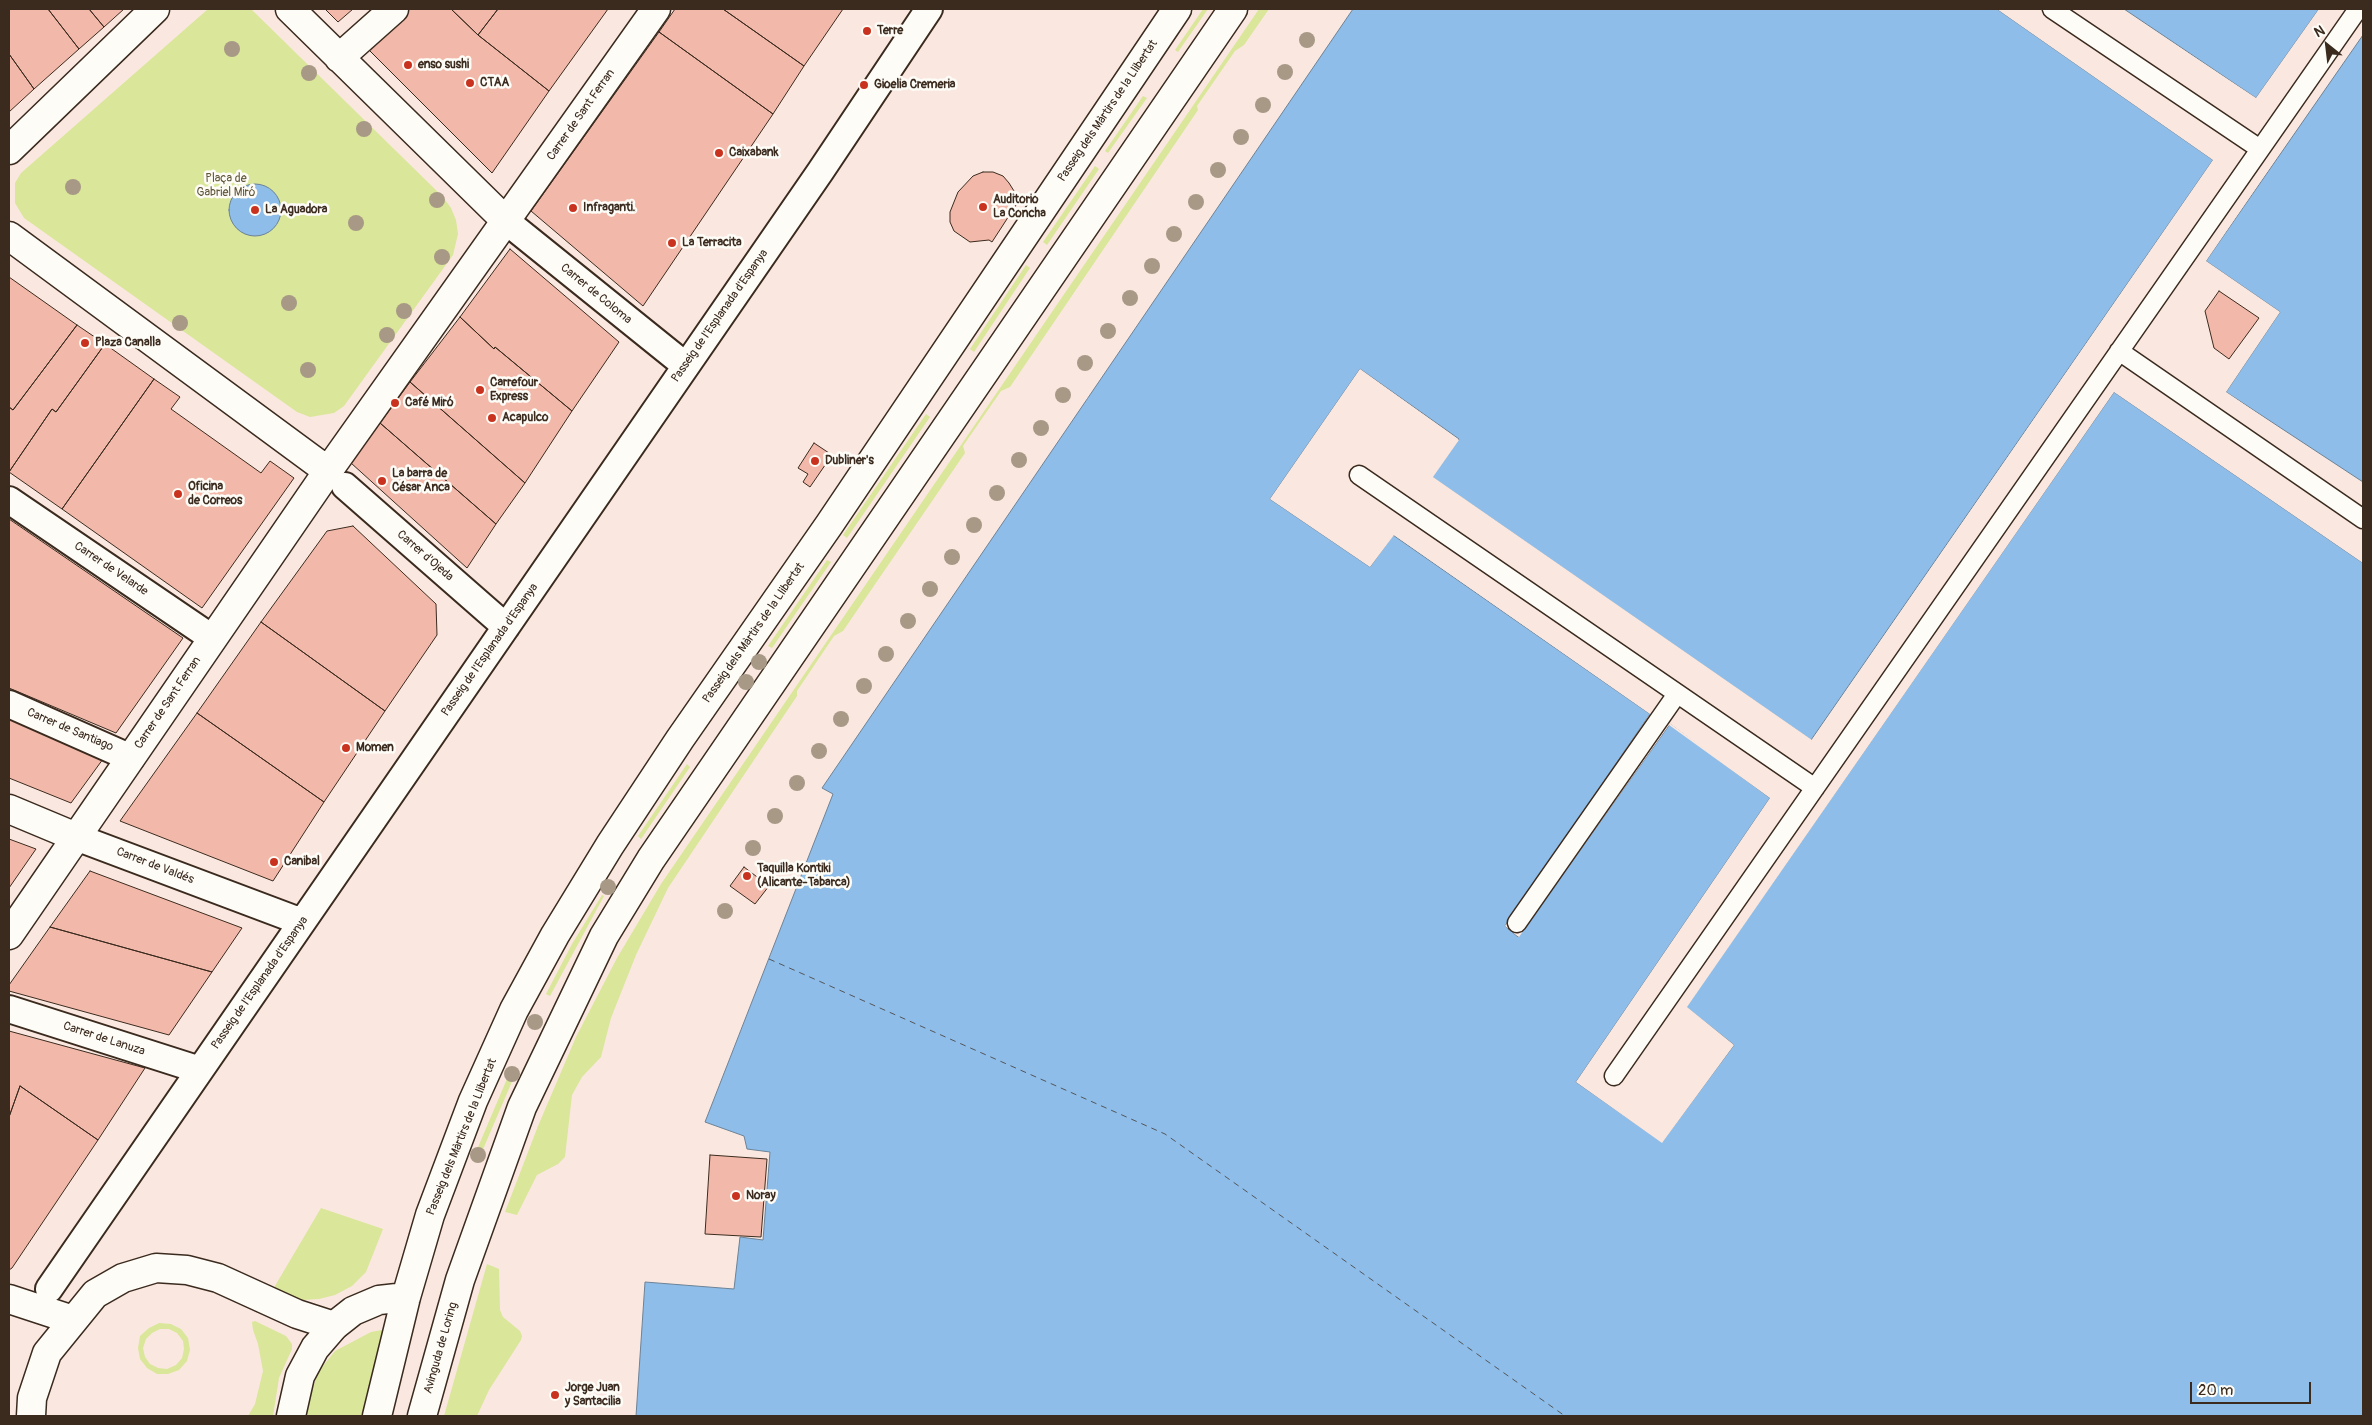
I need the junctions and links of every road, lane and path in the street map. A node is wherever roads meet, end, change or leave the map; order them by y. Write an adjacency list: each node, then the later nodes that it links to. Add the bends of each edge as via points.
1 (155, 9): 12 (main road)
2 (290, 9): 10 (main road)
3 (394, 9): 10 (main road)
4 (656, 9): 13 (main road, Carrer de Sant Ferran)
5 (929, 9): 16 (street, Passeig de l'Esplanada d'Espanya)
6 (1177, 9): 36 (main road, Passeig dels Màrtirs de la Llibertat, via 829,526 680,739 555,934 514,1010 474,1101 430,1215)
7 (1233, 9): 43 (main road, Avinguda de Loring, via 651,859 604,936 522,1107 460,1280)
8 (2052, 9): 11 (lane)
9 (2358, 9): 11 (lane)
10 (339, 58): 13 (main road)
11 (2260, 149): 15 (lane)
12 (9, 150)
13 (506, 221): 16 (street, Carrer de Coloma); 18 (main road)
14 (9, 236): 18 (main road)
15 (2120, 351): 20 (lane); 26 (lane)
16 (686, 366): 21 (street, Passeig de l'Esplanada d'Espanya)
17 (1359, 475): 23 (lane)
18 (336, 479): 21 (street, Carrer d'Ojeda); 22 (main road, Carrer de Sant Ferran)
19 (9, 500): 22 (street, Carrer de Velarde)
20 (2363, 519)
21 (506, 626): 29 (street, Passeig de l'Esplanada d'Espanya)
22 (212, 638): 25 (main road, Carrer de Sant Ferran)
23 (1677, 694): 26 (lane); 30 (lane)
24 (9, 704): 25 (street, Carrer de Santiago)
25 (131, 758): 28 (main road, Carrer de Sant Ferran)
26 (1815, 788): 34 (lane)
27 (9, 809): 28 (main road, Carrer de Valdés)
28 (76, 837): 29 (street, Carrer de Valdés); 31 (main road, Carrer de Sant Ferran)
29 (302, 922): 33 (street, Passeig de l'Esplanada d'Espanya)
30 (1517, 923)
31 (9, 935)
32 (9, 1009): 33 (street, Carrer de Lanuza)
33 (200, 1070): 35 (street, Passeig de l'Esplanada d'Espanya)
34 (1614, 1076)
35 (49, 1289)
36 (406, 1296): 39 (main road, via 379,1300 353,1311); 42 (main road)
37 (9, 1299): 38 (main road)
38 (73, 1320): 39 (main road, via 95,1294 122,1278 156,1268 187,1270 218,1278 297,1314); 40 (main road, via 47,1353 32,1398)
39 (334, 1326): 41 (main road, via 315,1348 300,1376)
40 (31, 1416)
41 (291, 1416)
42 (377, 1416)
43 (422, 1416)

